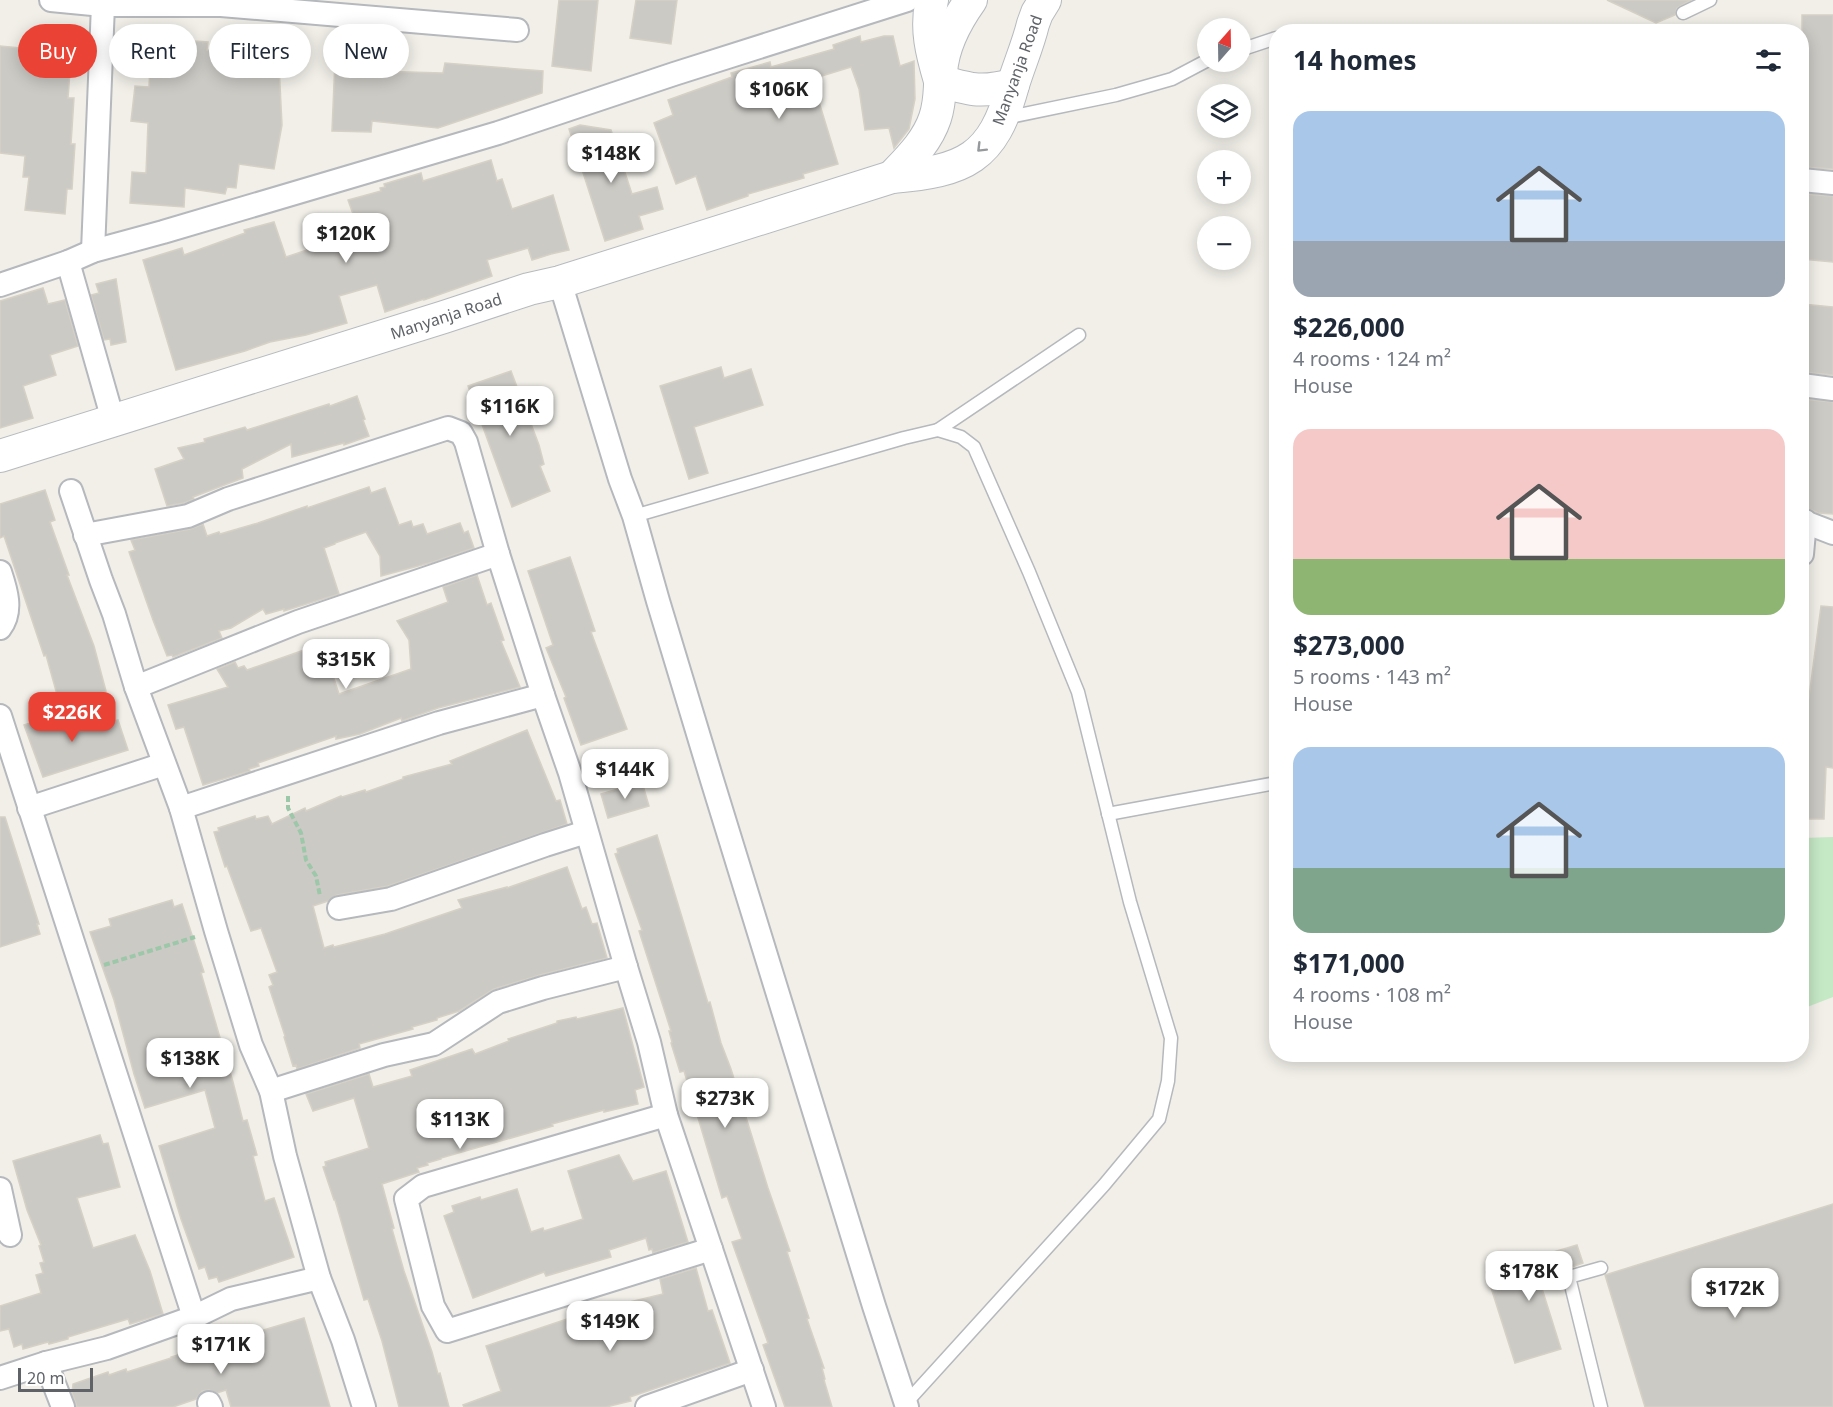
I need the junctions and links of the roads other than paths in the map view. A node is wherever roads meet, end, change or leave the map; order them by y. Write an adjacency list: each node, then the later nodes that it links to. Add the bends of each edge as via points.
1 (51, 0): 7 (street)
2 (907, 0): 19 (street, via 498,133)
3 (932, 0): 13 (main road, via 929,38)
4 (971, 0): 13 (main road, Manyanja Road, via 951,34)
5 (1710, 0): 8 (lane)
6 (1035, 4): 14 (main road, Manyanja Road)
7 (102, 5): 9 (street, via 221,5); 19 (street)
8 (1683, 13)
9 (517, 30)
10 (1269, 40): 11 (lane)
11 (1251, 46)
12 (1197, 66): 15 (lane, via 1172,79 1116,95)
13 (940, 81): 14 (main road, via 978,91); 16 (main road, Manyanja Road, via 940,97 928,133)
14 (1013, 85): 15 (main road, Manyanja Road)
15 (1001, 119): 16 (main road, Manyanja Road, one-way to 16, via 980,150 964,163 935,173)
16 (892, 177): 21 (main road, Manyanja Road)
17 (1809, 181): 18 (street)
18 (1833, 183)
19 (93, 251): 20 (street)
20 (69, 262): 22 (street); 26 (street)
21 (560, 282): 26 (main road, Manyanja Road); 30 (street)
22 (0, 285)
23 (1079, 335): 27 (lane)
24 (1809, 386): 25 (street)
25 (1833, 389)
26 (113, 420): 28 (main road, Manyanja Road)
27 (938, 430): 30 (lane); 44 (lane, via 961,436 974,447 983,465 1078,692)
28 (0, 456)
29 (71, 490): 33 (street)
30 (634, 516): 59 (street)
31 (1809, 523): 32 (street)
32 (1833, 533)
33 (85, 535): 34 (street, via 188,516 228,499 448,428 461,433 466,442); 37 (street)
34 (498, 554): 37 (street, via 298,622); 38 (street)
35 (0, 572): 36 (street, via 8,594 7,612)
36 (0, 628)
37 (136, 687): 40 (street)
38 (543, 695): 43 (street, via 439,723); 45 (street)
39 (0, 716): 42 (street)
40 (164, 764): 42 (street); 43 (street)
41 (1269, 784): 44 (lane)
42 (29, 808): 55 (street)
43 (181, 808): 48 (street, via 251,1045)
44 (1108, 814): 59 (lane, via 1171,1038 1168,1081 1159,1119)
45 (586, 832): 46 (street, via 391,899); 47 (street)
46 (339, 908)
47 (626, 967): 48 (street, via 498,1002 434,1044 384,1055); 49 (street, via 650,1042)
48 (271, 1092): 54 (street)
49 (666, 1116): 52 (street); 52 (street, via 423,1186 406,1199 433,1306 447,1330)
50 (0, 1189): 51 (street)
51 (10, 1235)
52 (711, 1249): 57 (street)
53 (1601, 1268): 64 (lane, via 1569,1278)
54 (319, 1278): 55 (street, via 231,1299); 61 (street)
55 (194, 1317): 56 (street, via 107,1348)
56 (46, 1363): 58 (street); 60 (street)
57 (752, 1370): 62 (street); 63 (street)
58 (0, 1378)
59 (906, 1405)
60 (63, 1407)
61 (364, 1407)
62 (647, 1407)
63 (764, 1407)
64 (1601, 1407)

